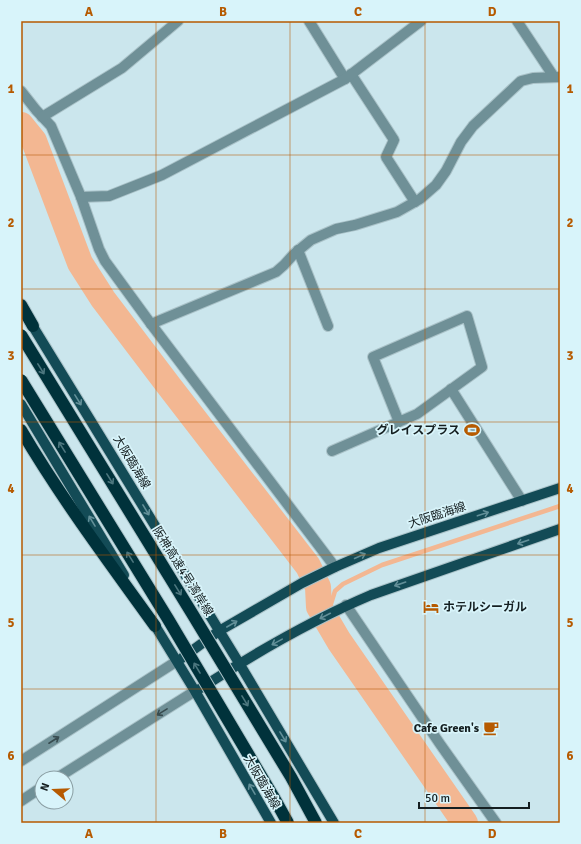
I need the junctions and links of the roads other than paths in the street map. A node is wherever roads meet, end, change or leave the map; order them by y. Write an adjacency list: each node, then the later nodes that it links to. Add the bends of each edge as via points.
1 (178, 21): 8 (street, via 122,68)
2 (309, 21): 5 (street)
3 (421, 21): 5 (street)
4 (517, 21): 6 (street)
5 (348, 77): 9 (street, via 162,176 109,196); 10 (street, via 394,140 386,157)
6 (557, 77): 10 (street, via 521,81 473,126 436,185)
7 (21, 91): 8 (street)
8 (42, 117): 9 (street, via 51,126)
9 (81, 197): 13 (street, via 105,260)
10 (415, 202): 11 (street, via 397,212 336,229 311,240)
11 (298, 250): 13 (street, via 276,272); 15 (street)
12 (21, 306): 14 (highway)
13 (151, 324): 26 (street)
14 (33, 326): 29 (main road, 大阪臨海線, one-way to 29)
15 (328, 326)
16 (21, 335): 39 (highway, 阪神高速4号湾岸線, one-way to 39, bridge, via 197,621)
17 (21, 380): 38 (highway, one-way to 17, bridge, via 168,619)
18 (451, 389): 20 (street, via 417,414); 20 (street, via 482,367 467,316 373,356); 24 (street)
19 (21, 404): 28 (main road, 大阪臨海線, one-way to 19)
20 (399, 422): 22 (street)
21 (21, 430): 28 (highway, via 77,516)
22 (332, 451)
23 (560, 488): 24 (main road, 大阪臨海線)
24 (522, 501): 26 (main road, 大阪臨海線, one-way to 24, via 379,548)
25 (560, 529): 27 (main road, one-way to 27)
26 (335, 568): 29 (main road, 大阪臨海線, one-way to 26, via 302,583)
27 (343, 607): 31 (main road, one-way to 31); 41 (street)
28 (155, 626): 30 (main road, 大阪臨海線)
29 (219, 631): 30 (main road, 大阪臨海線); 31 (main road, 大阪臨海線)
30 (177, 661): 32 (main road, 大阪臨海線); 33 (street, one-way to 30)
31 (239, 663): 32 (main road); 40 (main road, 大阪臨海線, one-way to 40)
32 (195, 691): 34 (street, one-way to 34); 37 (main road, 大阪臨海線, one-way to 32)
33 (21, 761)
34 (70, 770)
35 (34, 792): 36 (street)
36 (21, 801)
37 (271, 823)
38 (288, 823)
39 (316, 823)
40 (334, 823)
41 (496, 823)

